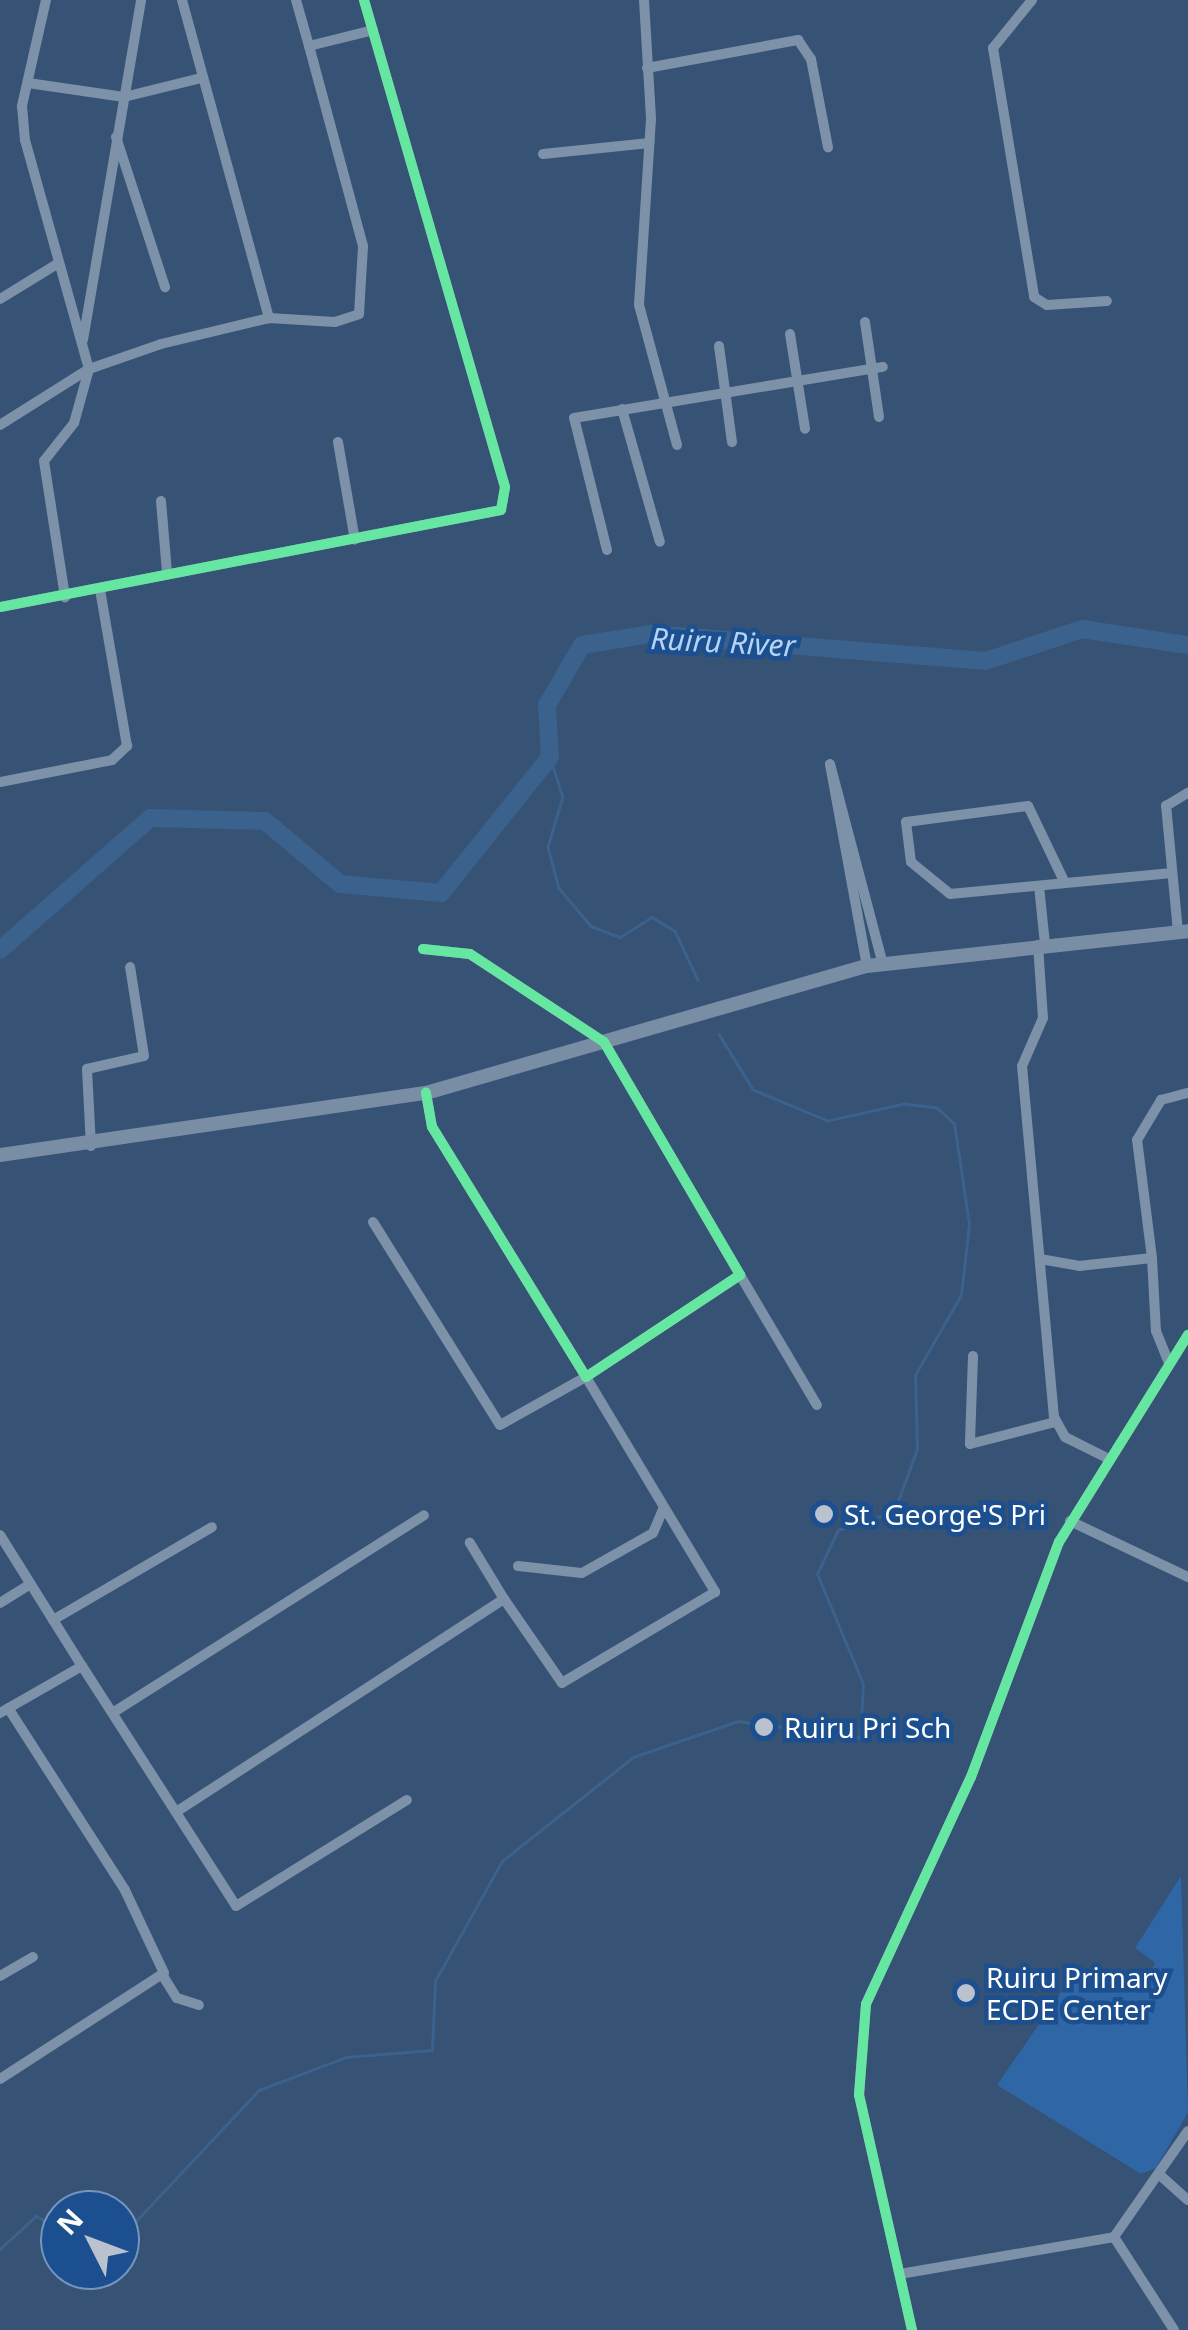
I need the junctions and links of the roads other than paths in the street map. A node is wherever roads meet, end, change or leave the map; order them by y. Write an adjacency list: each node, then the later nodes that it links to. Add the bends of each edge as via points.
1 (46, 0): 12 (street)
2 (141, 0): 13 (street)
3 (182, 0): 11 (street)
4 (296, 0): 9 (street)
5 (364, 0): 8 (street)
6 (644, 0): 10 (street)
7 (1032, 0): 21 (street, via 993,48 1034,297)
8 (373, 30): 9 (street); 40 (street, via 506,500 481,520)
9 (309, 46): 22 (street, via 363,246 364,302 335,322)
10 (647, 68): 15 (street); 16 (street, via 798,40 811,59)
11 (201, 78): 13 (street); 22 (street)
12 (28, 83): 13 (street); 18 (street, via 25,140)
13 (124, 97): 14 (street)
14 (116, 137): 19 (street); 25 (street)
15 (649, 143): 17 (street); 31 (street, via 639,305)
16 (828, 148)
17 (543, 154)
18 (57, 264): 20 (street); 25 (street)
19 (165, 287)
20 (0, 299)
21 (1108, 301)
22 (269, 318): 28 (street)
23 (865, 322): 27 (street)
24 (790, 334): 29 (street)
25 (82, 346): 28 (street)
26 (719, 346): 30 (street)
27 (877, 368): 29 (street); 33 (street)
28 (90, 370): 34 (street); 45 (street, via 74,423 44,461)
29 (799, 382): 30 (street); 35 (street)
30 (726, 394): 31 (street); 37 (street)
31 (668, 403): 32 (street); 38 (street)
32 (622, 409): 41 (street); 42 (street, via 571,422)
33 (879, 417)
34 (0, 425)
35 (805, 429)
36 (338, 442): 40 (street)
37 (732, 442)
38 (677, 444)
39 (160, 501): 43 (street)
40 (355, 540): 43 (street)
41 (660, 542)
42 (607, 550)
43 (167, 573): 44 (street)
44 (100, 590): 45 (street); 47 (street, via 127,746 112,760)
45 (66, 597): 46 (street)
46 (0, 608)
47 (0, 782)
48 (1188, 793): 49 (street, via 1168,798)
49 (1172, 873): 50 (street); 54 (street)
50 (1064, 881): 51 (street); 51 (street, via 1028,806 907,818 911,862 939,891)
51 (1040, 886): 55 (street)
52 (870, 912): 53 (street); 53 (street, via 830,764); 57 (street)
53 (856, 916): 57 (street)
54 (1183, 932): 55 (main road)
55 (1041, 944): 57 (main road); 66 (street, via 1042,1018 1022,1066)
56 (423, 949): 59 (street, via 470,954)
57 (875, 965): 59 (main road)
58 (130, 967): 62 (street, via 144,1056 87,1068)
59 (604, 1042): 61 (main road); 67 (street)
60 (1188, 1093): 65 (street, via 1161,1100 1137,1140)
61 (426, 1094): 62 (main road); 71 (street, via 432,1127)
62 (91, 1147): 63 (main road)
63 (0, 1155)
64 (373, 1222): 71 (street, via 500,1425)
65 (1152, 1258): 66 (street, via 1079,1266); 70 (street, via 1156,1332)
66 (1040, 1259): 73 (street)
67 (740, 1276): 71 (street); 72 (street)
68 (1188, 1335): 70 (street)
69 (972, 1356): 73 (street, via 970,1444)
70 (1168, 1361): 74 (street)
71 (586, 1377): 75 (street)
72 (817, 1405)
73 (1054, 1422): 74 (street)
74 (1105, 1457): 77 (street)
75 (663, 1509): 81 (street, via 654,1533 582,1573); 84 (street, via 716,1592 711,1603 572,1683 556,1678)
76 (424, 1516): 89 (street)
77 (1070, 1520): 82 (street); 101 (street, via 972,1777 866,2004 859,2096)
78 (212, 1527): 86 (street)
79 (0, 1535): 83 (street)
80 (470, 1544): 84 (street)
81 (518, 1566)
82 (1188, 1577)
83 (30, 1584): 85 (street); 86 (street)
84 (504, 1600): 91 (street)
85 (0, 1603)
86 (53, 1620): 87 (street)
87 (82, 1666): 88 (street); 89 (street)
88 (4, 1710): 94 (street, via 125,1890)
89 (114, 1712): 91 (street)
90 (408, 1800): 91 (street, via 236,1906)
91 (176, 1812)
92 (32, 1956): 93 (street)
93 (0, 1976)
94 (163, 1976): 95 (street, via 177,1998); 96 (street)
95 (199, 2005)
96 (0, 2079)
97 (1188, 2131): 98 (street)
98 (1161, 2176): 99 (street); 100 (street)
99 (1188, 2200)
100 (1114, 2237): 101 (street); 103 (street)
101 (900, 2274): 102 (street)
102 (912, 2330)
103 (1174, 2330)

